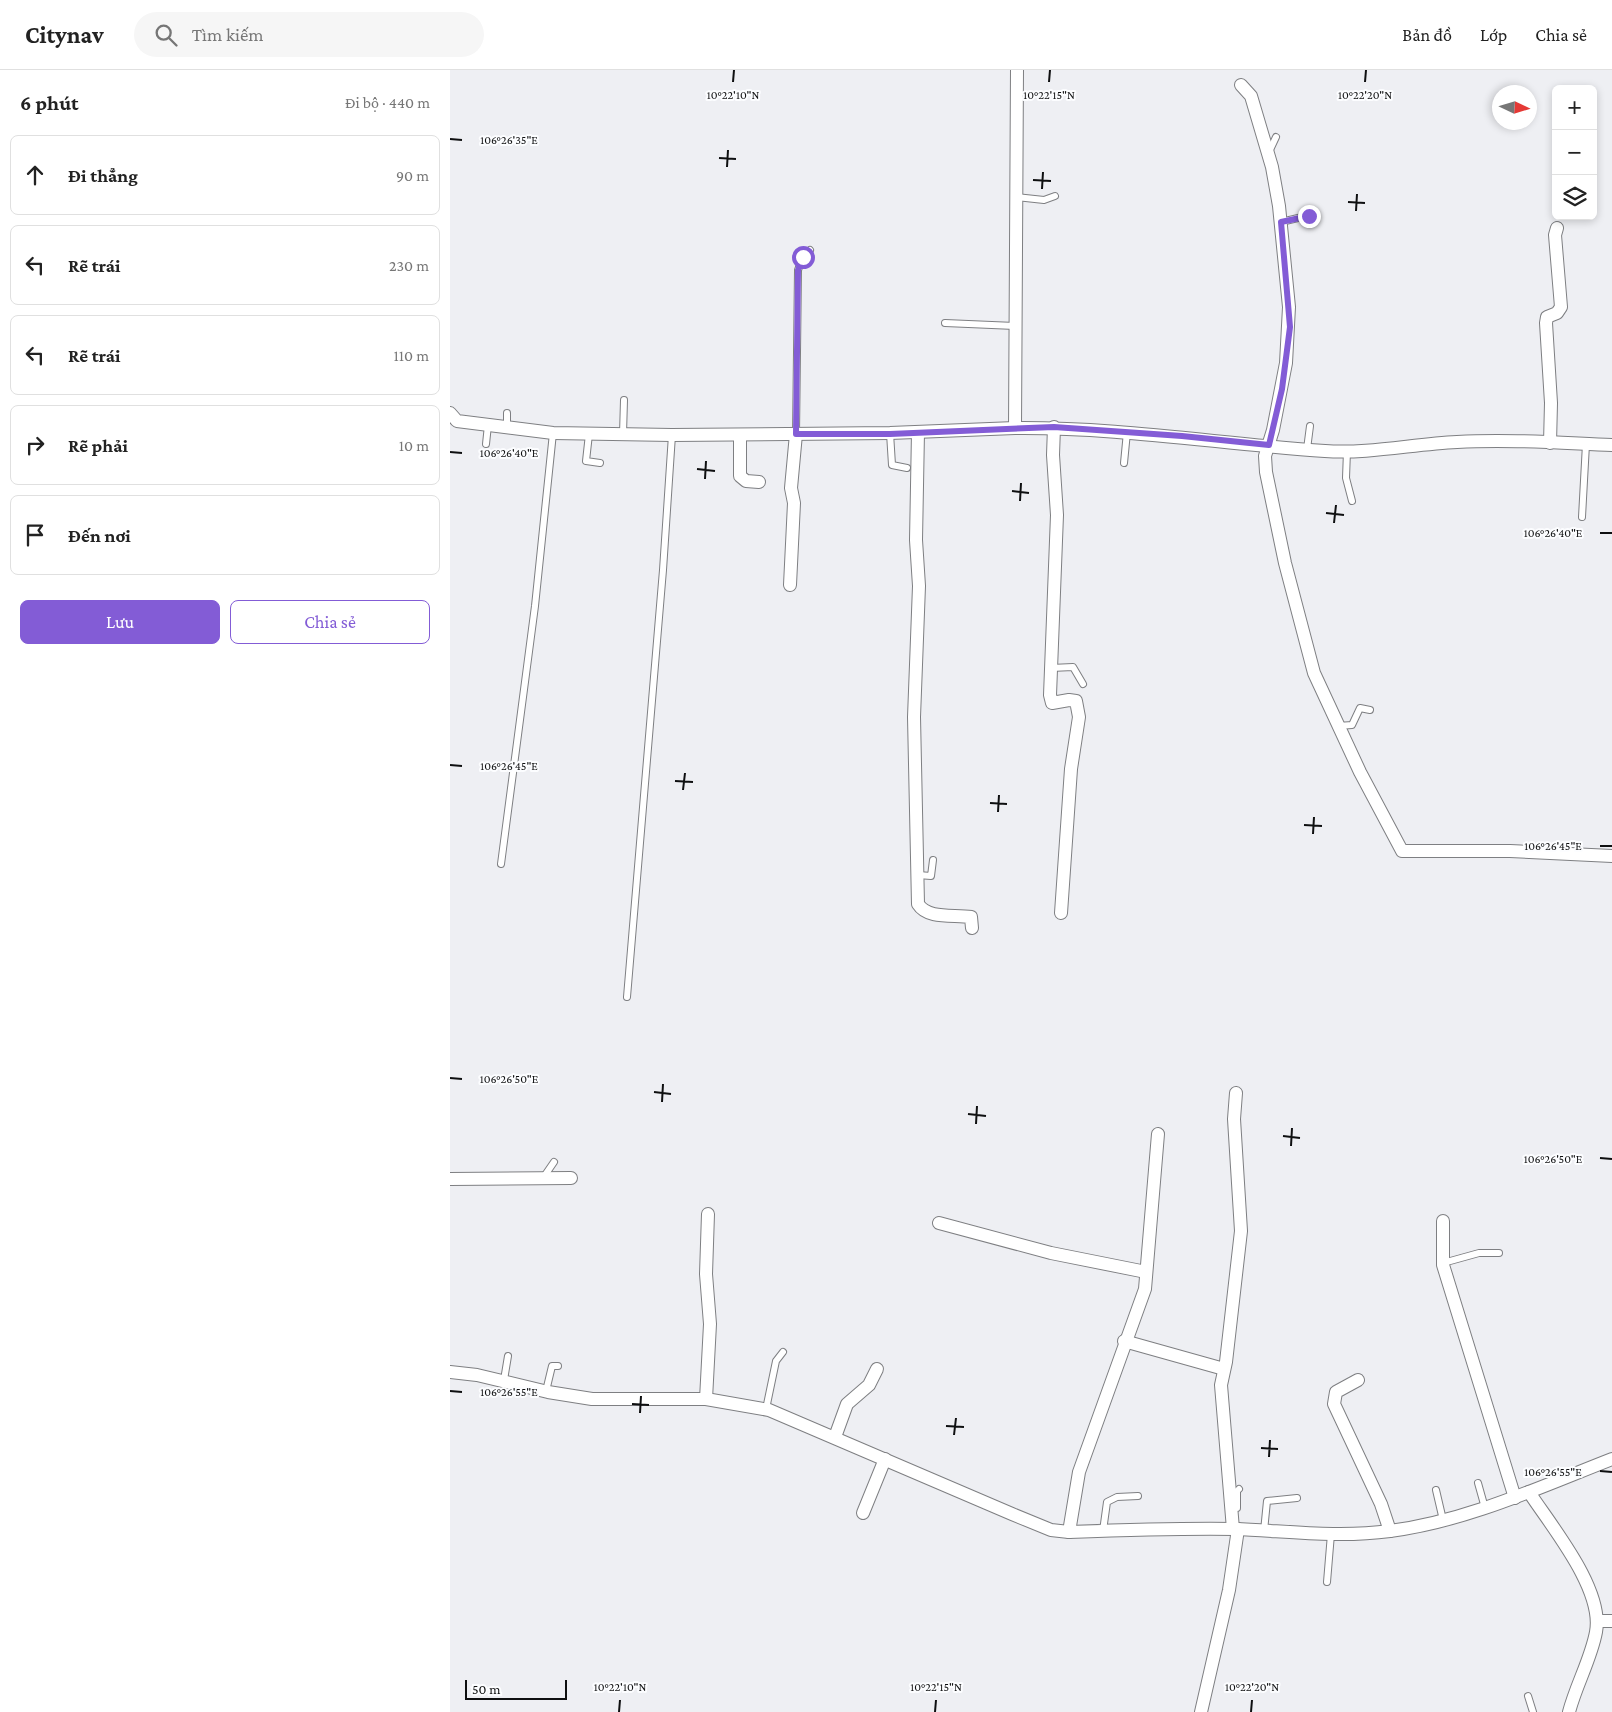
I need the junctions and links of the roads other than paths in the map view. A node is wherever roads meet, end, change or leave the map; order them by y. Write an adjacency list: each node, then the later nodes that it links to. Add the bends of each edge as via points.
1 (1017, 70): 6 (street)
2 (1241, 85): 4 (street, via 1251,96)
3 (1276, 137): 4 (lane)
4 (1269, 154): 8 (street)
5 (1055, 196): 6 (lane, via 1044,200)
6 (1016, 197): 12 (street)
7 (1315, 214): 8 (lane)
8 (1281, 222): 33 (street, via 1290,327 1282,389)
9 (1557, 228): 30 (street, via 1561,307 1557,313 1547,317 1546,323)
10 (810, 250): 27 (lane, via 798,270)
11 (945, 323): 12 (lane)
12 (1015, 326): 20 (street)
13 (624, 400): 25 (lane)
14 (450, 413): 16 (street, via 457,421)
15 (507, 413): 19 (lane)
16 (488, 425): 19 (street); 31 (lane)
17 (1310, 426): 35 (lane)
18 (1054, 427): 20 (street); 22 (street); 44 (street, via 1057,515)
19 (507, 428): 23 (street)
20 (1015, 428): 21 (street)
21 (918, 432): 28 (street); 51 (street, via 916,540 919,586 914,717)
22 (1127, 432): 33 (street); 38 (lane)
23 (553, 433): 24 (street); 50 (lane, via 535,606)
24 (588, 434): 25 (street); 37 (lane, via 586,461)
25 (623, 434): 29 (street)
26 (740, 434): 27 (street); 29 (street); 40 (street, via 740,476 746,481)
27 (796, 434): 28 (street); 43 (street, via 791,488 794,503)
28 (890, 434): 39 (lane, via 892,465)
29 (672, 435): 54 (lane, via 664,570)
30 (1550, 443): 32 (street); 36 (street, via 1463,442)
31 (486, 444)
32 (1586, 444): 34 (street); 42 (lane)
33 (1269, 445): 35 (street); 47 (street, via 1267,480 1300,628 1314,673)
34 (1612, 446)
35 (1307, 449): 36 (street)
36 (1347, 451): 41 (lane, via 1346,478)
37 (600, 463)
38 (1124, 463)
39 (907, 468)
40 (759, 482)
41 (1352, 501)
42 (1582, 517)
43 (790, 585)
44 (1051, 668): 45 (lane, via 1073,667); 52 (street, via 1051,702 1074,700 1079,717 1071,770)
45 (1083, 684)
46 (1370, 710): 47 (lane, via 1360,708 1352,725)
47 (1338, 726): 48 (street, via 1402,852 1510,851)
48 (1612, 856)
49 (933, 860): 51 (lane, via 931,876)
50 (501, 864)
51 (918, 875): 53 (street, via 920,908 933,914 971,917)
52 (1061, 913)
53 (972, 928)
54 (628, 997)
55 (1236, 1093): 72 (street, via 1234,1138 1241,1231)
56 (1158, 1134): 66 (street)
57 (554, 1162): 60 (lane)
58 (571, 1178): 60 (street)
59 (450, 1179): 60 (street)
60 (542, 1179)
61 (708, 1214): 77 (street, via 706,1274 710,1324)
62 (1443, 1221): 65 (street)
63 (939, 1223): 66 (street, via 1051,1253)
64 (1499, 1253): 65 (lane, via 1479,1253)
65 (1443, 1263): 88 (street)
66 (1146, 1272): 67 (street, via 1143,1297)
67 (1124, 1341): 72 (street); 96 (street, via 1079,1472)
68 (783, 1352): 78 (lane, via 776,1361)
69 (508, 1356): 74 (lane)
70 (558, 1366): 76 (lane, via 552,1366)
71 (877, 1369): 79 (street, via 869,1385 847,1404)
72 (1224, 1369): 92 (street, via 1222,1410)
73 (450, 1372): 74 (street)
74 (504, 1380): 76 (street)
75 (1358, 1380): 95 (street, via 1336,1392 1334,1404 1381,1504)
76 (546, 1392): 77 (street, via 592,1399)
77 (706, 1399): 78 (street)
78 (766, 1409): 79 (street)
79 (834, 1437): 80 (street)
80 (885, 1459): 90 (street); 96 (street, via 1051,1530)
81 (1612, 1459): 85 (street)
82 (1478, 1483): 89 (lane)
83 (1239, 1489): 92 (lane)
84 (1436, 1490): 91 (lane)
85 (1529, 1492): 88 (street); 99 (street, via 1587,1582)
86 (1138, 1496): 93 (lane, via 1109,1500)
87 (1297, 1498): 94 (lane, via 1267,1501)
88 (1515, 1498): 89 (street)
89 (1485, 1508): 91 (street)
90 (863, 1514)
91 (1443, 1520): 95 (street)
92 (1236, 1529): 93 (street); 94 (street); 102 (street, via 1229,1590)
93 (1103, 1531): 96 (street)
94 (1264, 1531): 97 (street)
95 (1390, 1531): 97 (street)
96 (1069, 1532)
97 (1331, 1534): 98 (lane)
98 (1327, 1582)
99 (1597, 1621): 100 (street); 104 (street)
100 (1612, 1621)
101 (1528, 1696): 103 (lane)
102 (1201, 1712)
103 (1533, 1712)
104 (1569, 1712)

